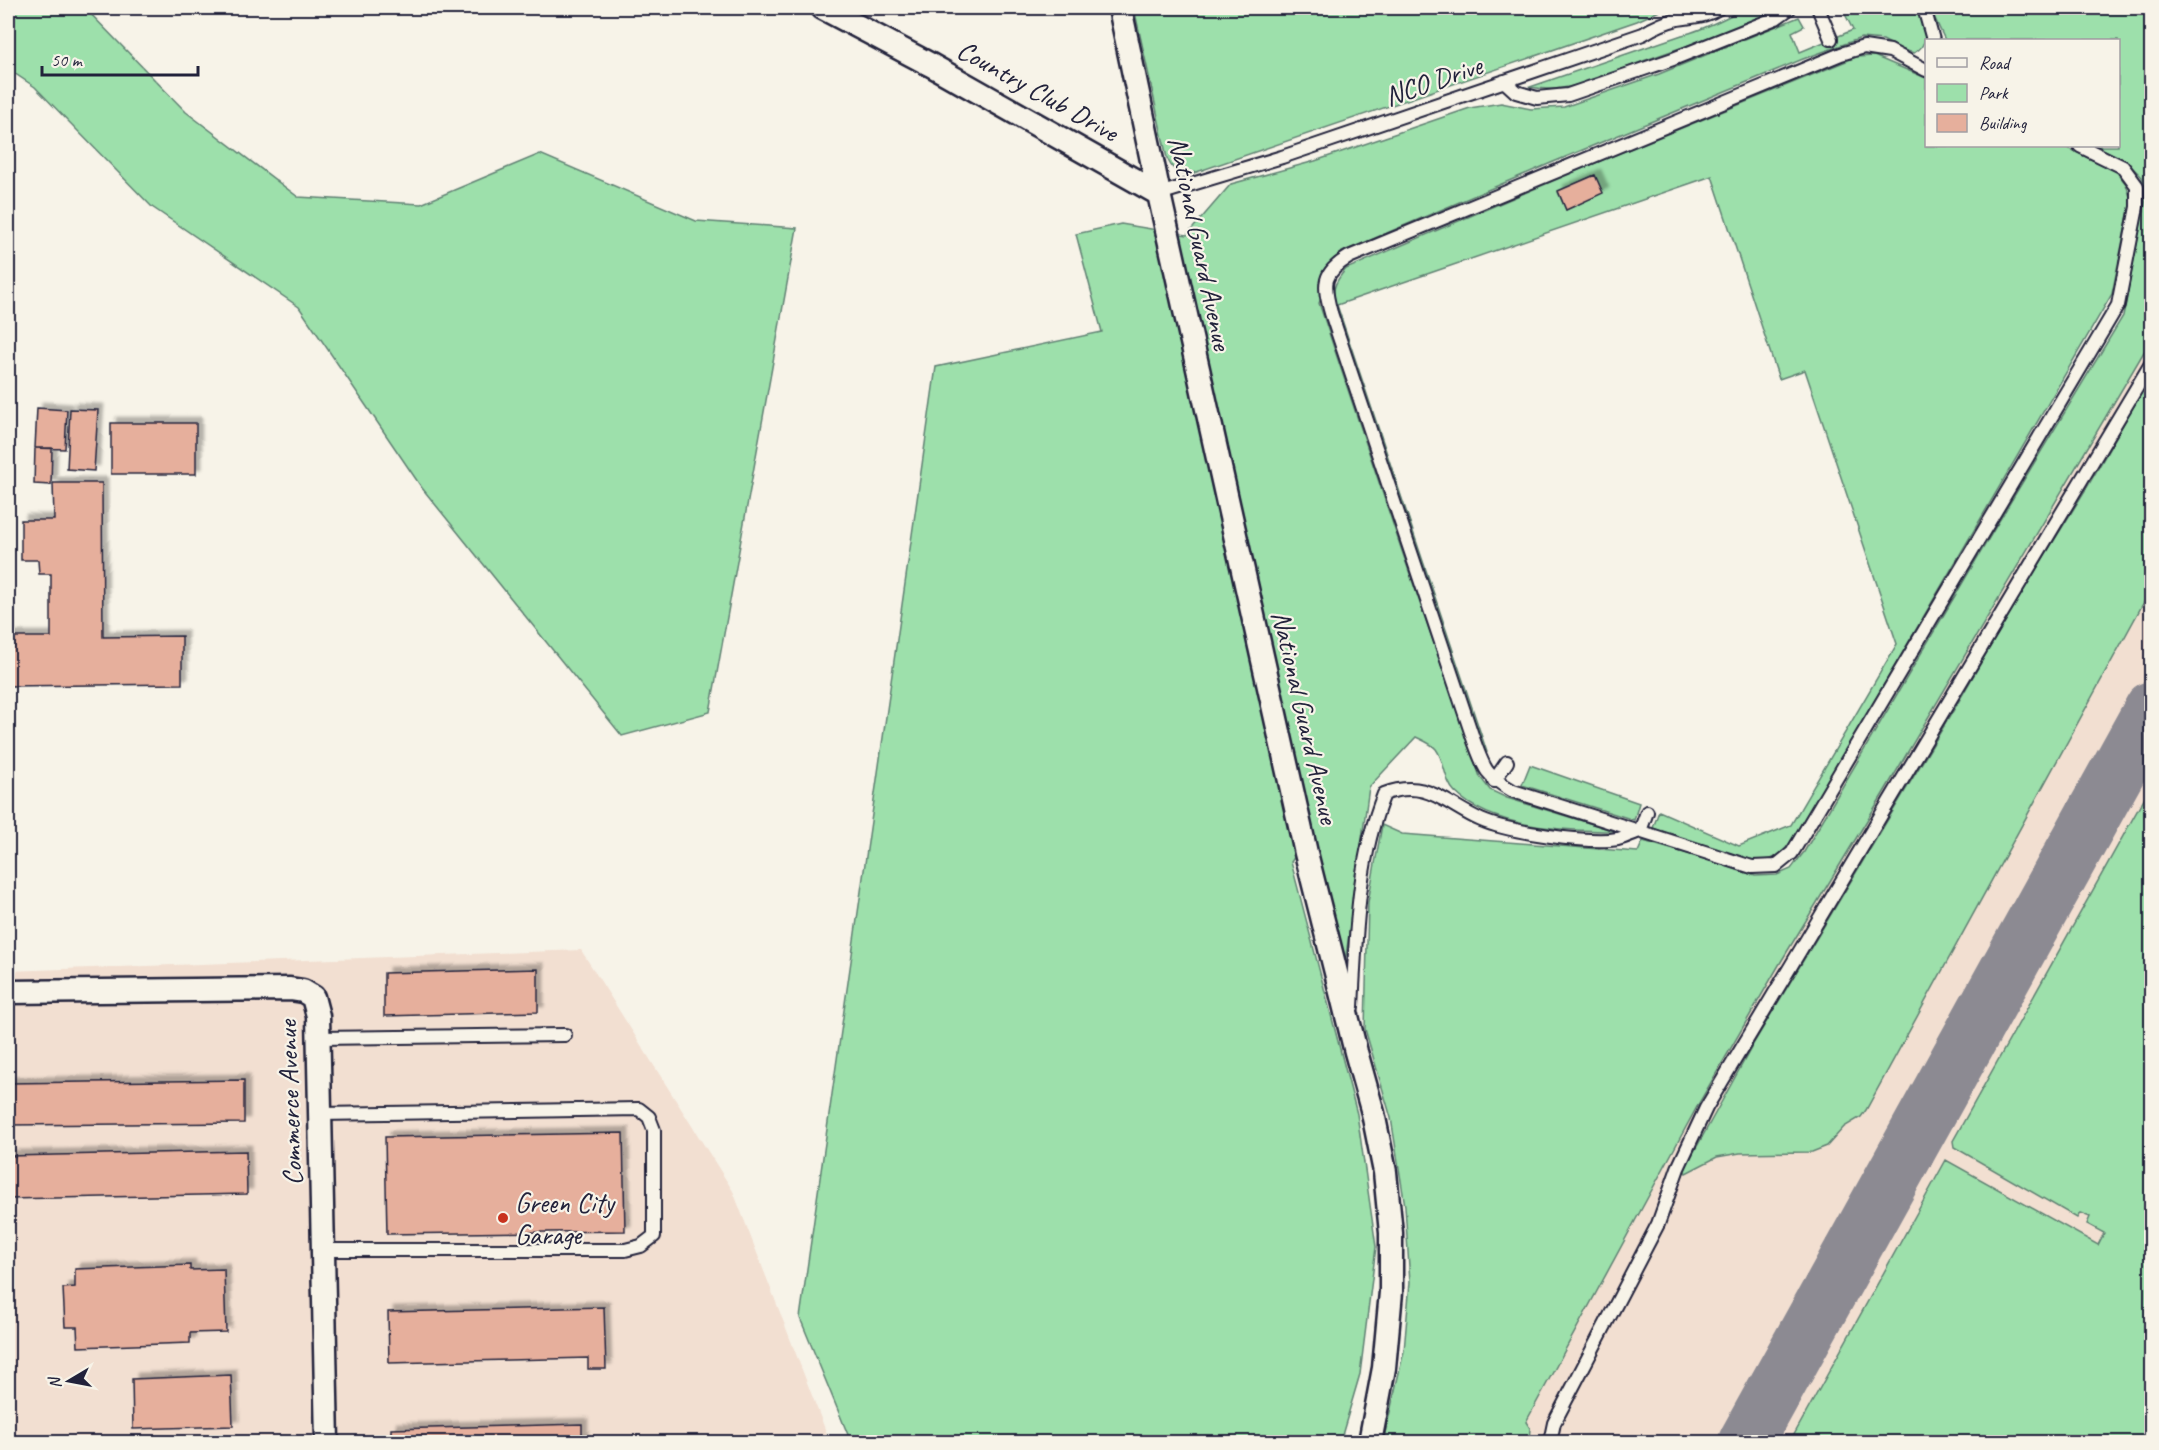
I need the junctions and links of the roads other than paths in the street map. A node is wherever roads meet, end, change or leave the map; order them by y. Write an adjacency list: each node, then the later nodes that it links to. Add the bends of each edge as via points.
1 (823, 8): 12 (street, Country Club Drive)
2 (1120, 8): 12 (street, National Guard Avenue)
3 (1719, 8): 10 (lane, NCO Drive, via 1708,15 1658,25 1643,34)
4 (1790, 8): 10 (lane, via 1776,18 1673,59 1568,95 1537,98 1516,92)
5 (1818, 8): 7 (lane)
6 (1924, 8): 8 (lane)
7 (1831, 39)
8 (1933, 39)
9 (1925, 69): 15 (lane, via 1890,51 1864,47 1841,54 1349,257 1325,279 1331,313 1466,718 1482,763)
10 (1504, 81): 12 (lane, NCO Drive, via 1282,157)
11 (2082, 147): 17 (lane, via 2123,167 2137,186 2137,207 2118,305 1792,853 1776,866 1752,867)
12 (1159, 194): 19 (street, National Guard Avenue, via 1306,853)
13 (2151, 362): 26 (lane, via 1706,1108 1658,1224 1554,1423)
14 (1507, 762): 15 (lane)
15 (1494, 781): 17 (lane, via 1513,791)
16 (1647, 812): 17 (lane)
17 (1640, 831): 19 (lane, via 1619,838 1587,840 1559,836 1482,821 1419,789 1400,788 1384,794 1373,820 1362,884)
18 (8, 992): 21 (street, Commerce Avenue, via 297,989 315,1002)
19 (1351, 1032): 25 (street, National Guard Avenue, via 1385,1172 1391,1233 1391,1292 1384,1368)
20 (565, 1035): 21 (lane)
21 (318, 1038): 22 (street, Commerce Avenue)
22 (320, 1114): 23 (street, Commerce Avenue); 23 (lane, via 639,1109 649,1117 654,1130 654,1236 641,1246 625,1250)
23 (323, 1250): 24 (street, Commerce Avenue)
24 (327, 1443)
25 (1370, 1443)
26 (1551, 1443)

